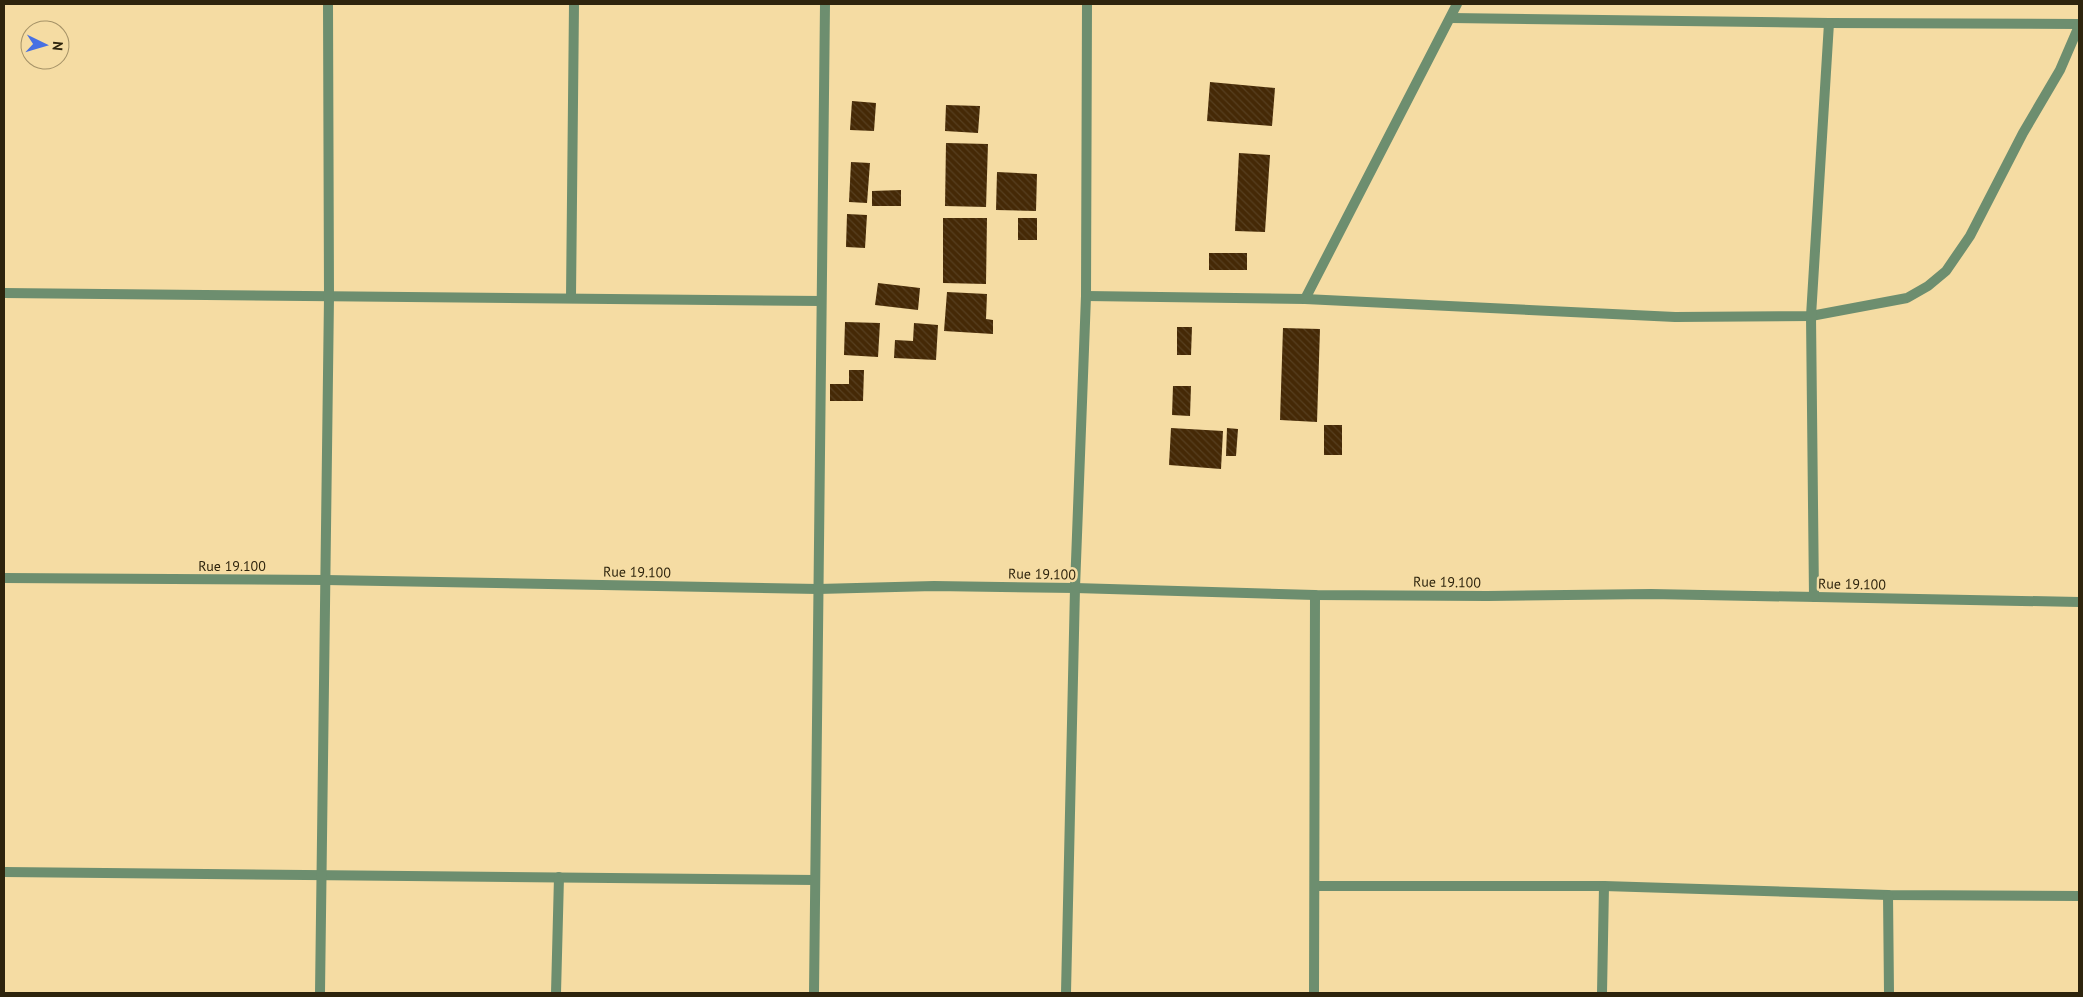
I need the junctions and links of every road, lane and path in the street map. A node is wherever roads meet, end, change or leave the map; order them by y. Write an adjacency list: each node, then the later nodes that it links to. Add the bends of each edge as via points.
1 (328, 4): 12 (street)
2 (574, 4): 10 (street)
3 (825, 4): 14 (street)
4 (1087, 4): 11 (street)
5 (1457, 4): 6 (street)
6 (1451, 18): 7 (street); 13 (street)
7 (1829, 23): 8 (street); 15 (street)
8 (2079, 25): 15 (street, via 2060,70 2022,133 1970,236 1946,271 1906,298)
9 (4, 293): 12 (street)
10 (570, 296): 12 (street); 14 (street)
11 (1086, 296): 13 (street); 18 (street)
12 (329, 297): 17 (street)
13 (1305, 299): 15 (street, via 1675,317)
14 (821, 301): 19 (street)
15 (1811, 316): 21 (street)
16 (4, 578): 17 (street, Rue 19.100)
17 (326, 580): 19 (street, Rue 19.100); 24 (street)
18 (1075, 588): 19 (street, Rue 19.100, via 934,586); 20 (street, Rue 19.100); 34 (street)
19 (818, 589): 26 (street)
20 (1315, 595): 21 (street, Rue 19.100); 27 (street)
21 (1814, 597): 22 (street, Rue 19.100)
22 (2079, 602)
23 (4, 872): 24 (street)
24 (322, 875): 25 (street); 31 (street)
25 (560, 878): 26 (street); 32 (street)
26 (815, 880): 33 (street)
27 (1316, 886): 28 (street); 35 (street)
28 (1604, 886): 29 (street); 36 (street)
29 (1888, 895): 30 (street); 37 (street)
30 (2079, 896)
31 (320, 993)
32 (556, 993)
33 (814, 993)
34 (1066, 993)
35 (1314, 993)
36 (1602, 993)
37 (1889, 993)

